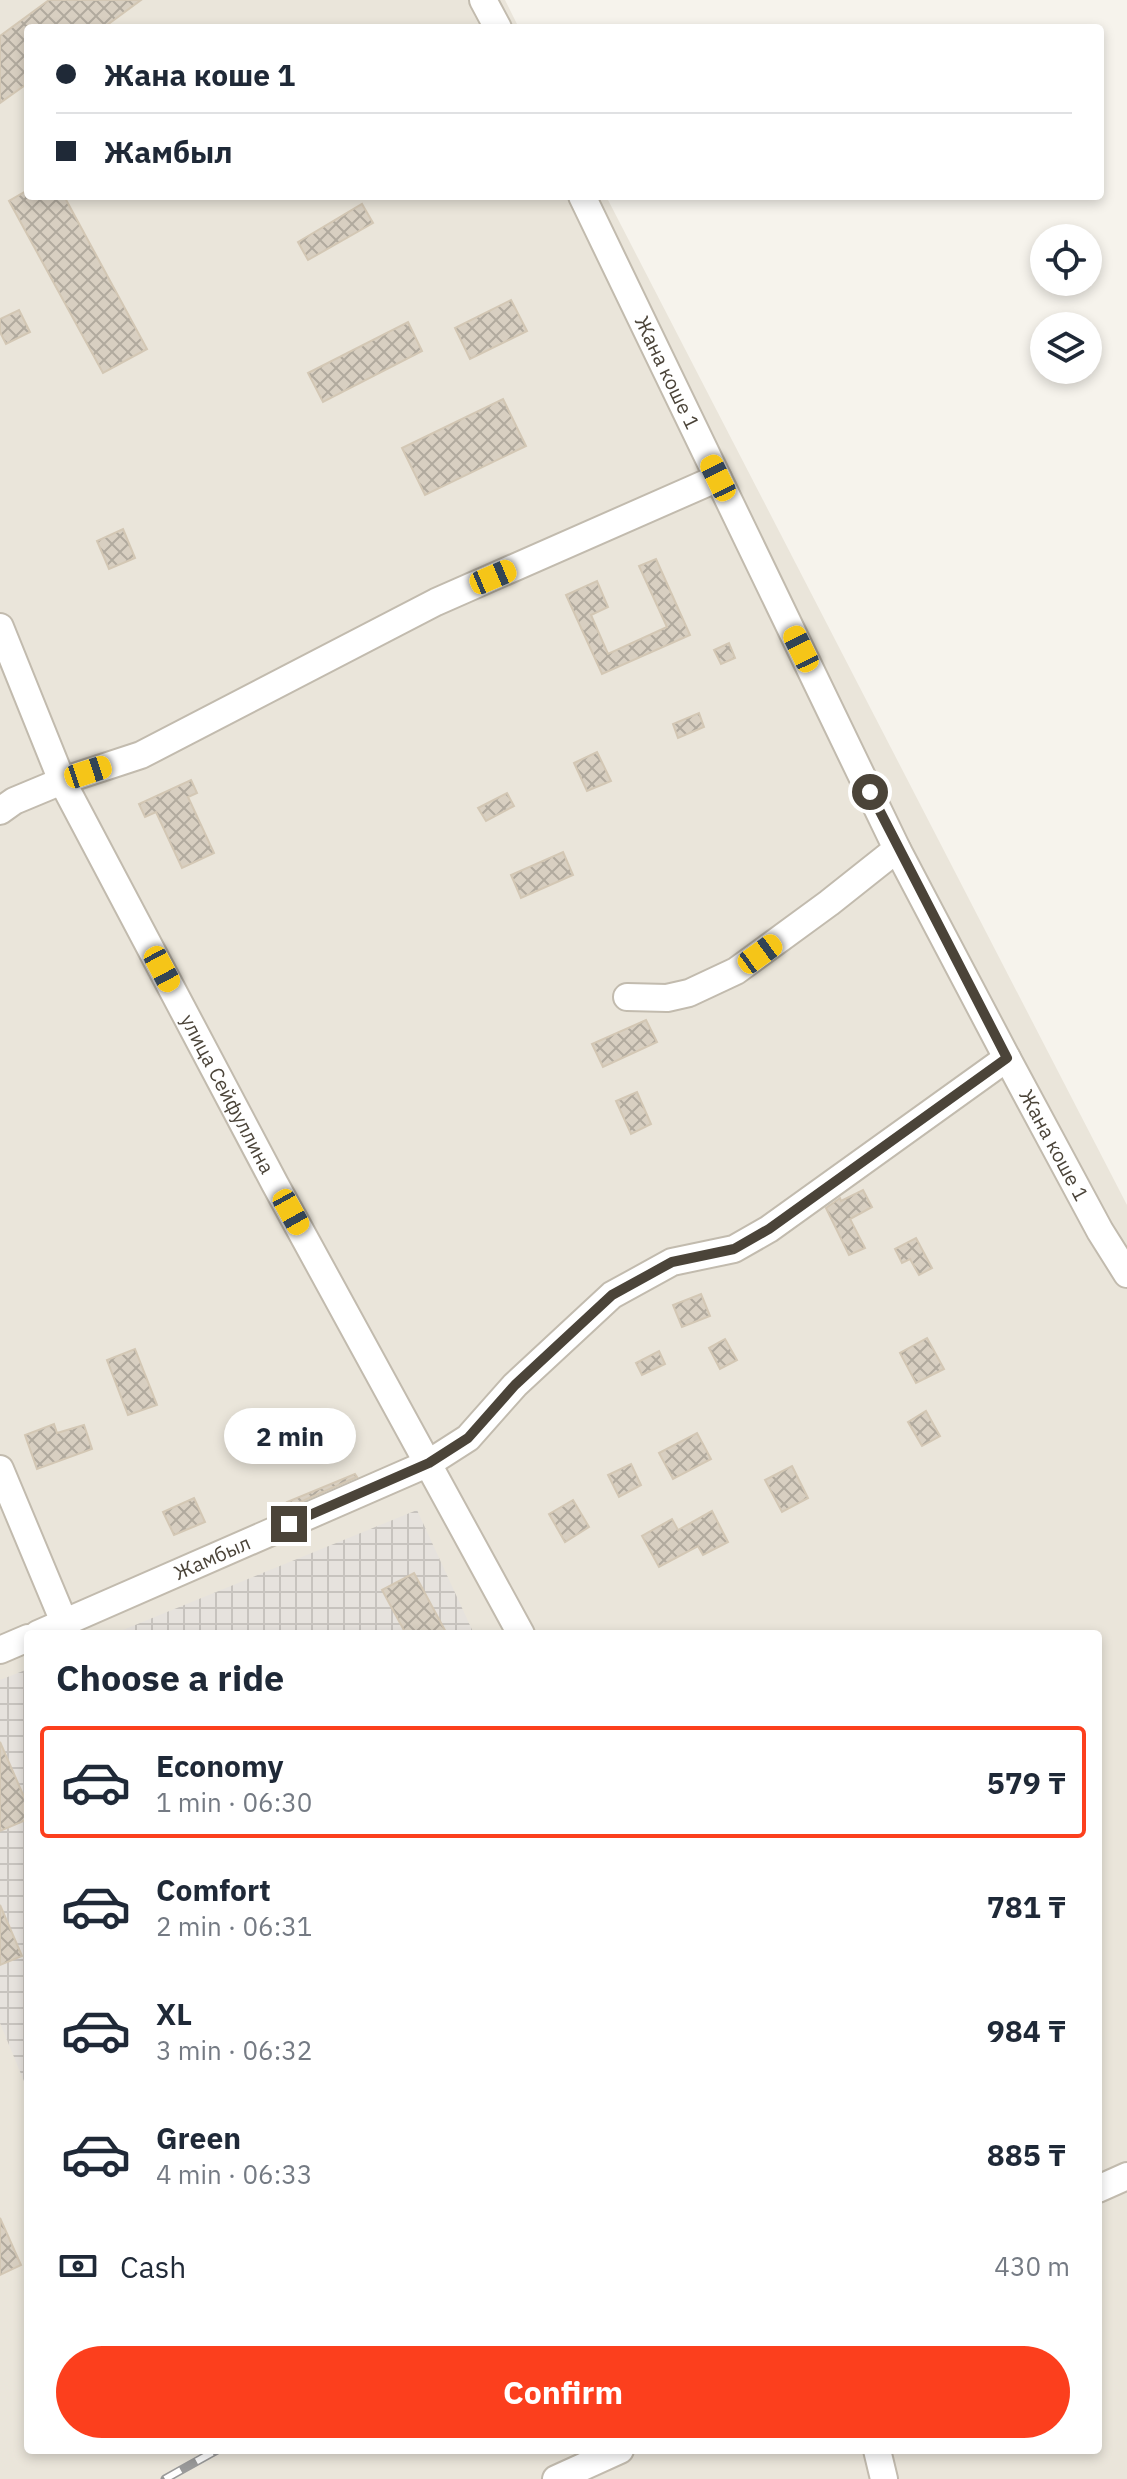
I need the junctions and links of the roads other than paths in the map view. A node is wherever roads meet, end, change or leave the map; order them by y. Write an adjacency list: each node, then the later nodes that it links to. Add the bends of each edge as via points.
1 (483, 0): 2 (street)
2 (496, 24)
3 (584, 200): 4 (street, Жана коше 1)
4 (718, 478): 6 (street, via 436,602 141,755); 8 (street, Жана коше 1)
5 (0, 627): 6 (street, улица Сейфуллина)
6 (62, 781): 7 (street); 12 (street, улица Сейфуллина)
7 (0, 811)
8 (897, 849): 9 (street, via 736,971 689,993); 10 (street, Жана коше 1)
9 (627, 997)
10 (1007, 1058): 11 (street, Жана коше 1); 12 (street, Жамбыл, via 769,1229 734,1249 672,1262 612,1295 515,1385 468,1438)
11 (1127, 1274)
12 (429, 1463): 14 (street, Жамбыл); 16 (street, улица Сейфуллина)
13 (0, 1469): 14 (street)
14 (64, 1622): 15 (street, Жамбыл)
15 (47, 1630)
16 (519, 1630)
17 (24, 1640): 18 (street)
18 (0, 1650)
19 (1127, 2176): 20 (street)
20 (1102, 2187)
21 (611, 2454): 23 (street)
22 (878, 2454): 24 (street)
23 (556, 2479)
24 (884, 2479)

